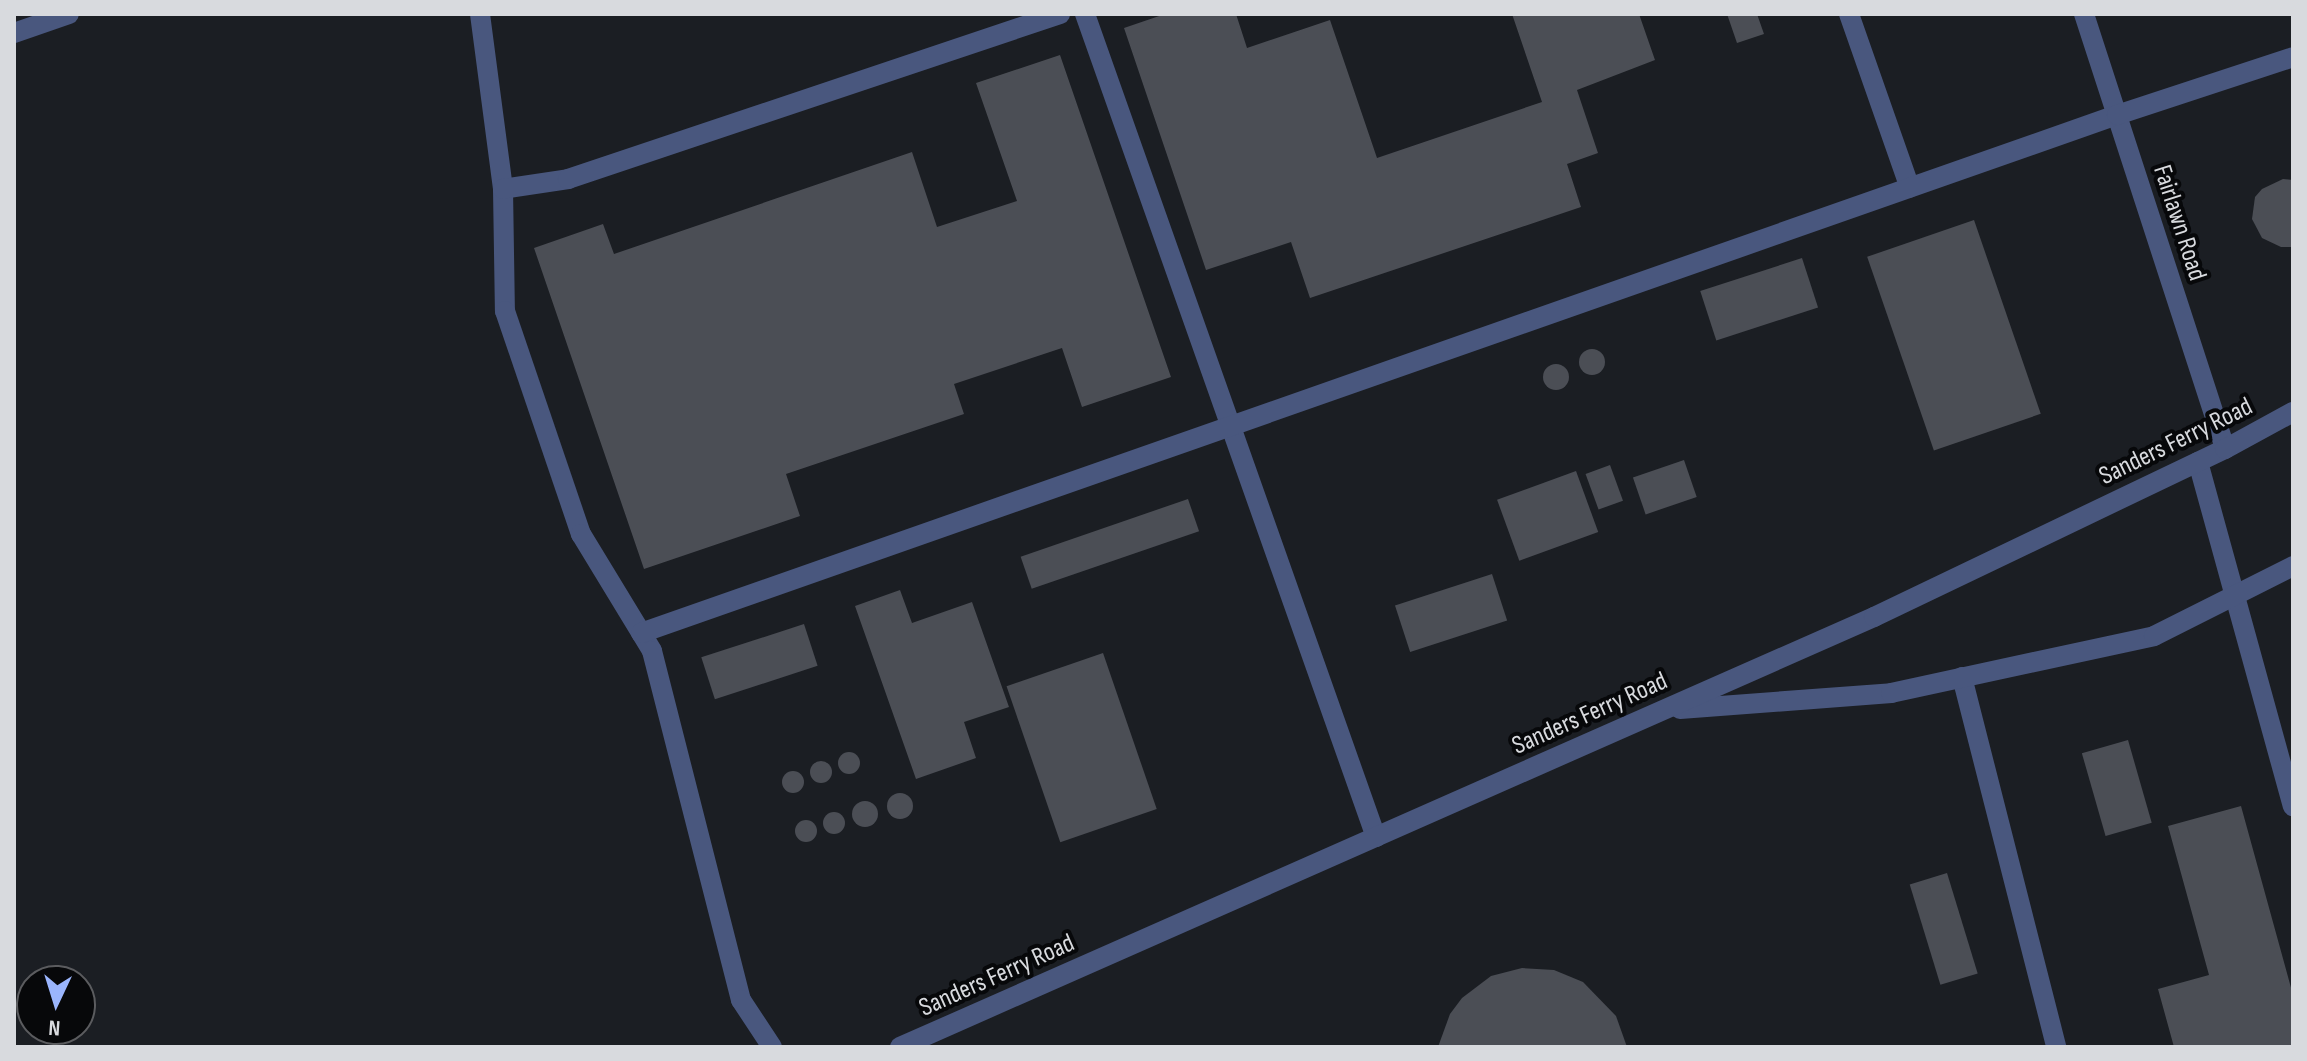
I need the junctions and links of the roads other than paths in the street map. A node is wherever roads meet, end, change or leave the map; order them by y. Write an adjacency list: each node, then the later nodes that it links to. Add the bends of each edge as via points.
1 (69, 14): 7 (street)
2 (480, 14): 11 (street)
3 (1060, 14): 11 (street, via 568,179)
4 (1085, 14): 13 (street)
5 (1849, 14): 10 (street)
6 (2084, 14): 9 (street, Fairlawn Road)
7 (14, 33)
8 (2293, 57): 9 (street)
9 (2117, 115): 10 (street); 14 (street, Fairlawn Road)
10 (1910, 188): 13 (street)
11 (503, 189): 18 (street, via 505,311 581,534)
12 (2293, 412): 14 (street, Sanders Ferry Road)
13 (1228, 427): 18 (street); 22 (street)
14 (2225, 449): 15 (street, Sanders Ferry Road)
15 (2198, 462): 17 (street); 20 (street, Sanders Ferry Road, via 1874,617)
16 (2293, 566): 17 (street)
17 (2233, 596): 19 (street, via 2154,636); 21 (street)
18 (641, 633): 23 (street, via 652,651 741,1000)
19 (1962, 677): 20 (street, via 1891,693); 25 (street)
20 (1664, 710): 22 (street, Sanders Ferry Road)
21 (2293, 806)
22 (1376, 837): 24 (street, Sanders Ferry Road)
23 (772, 1047)
24 (900, 1047)
25 (2056, 1047)

